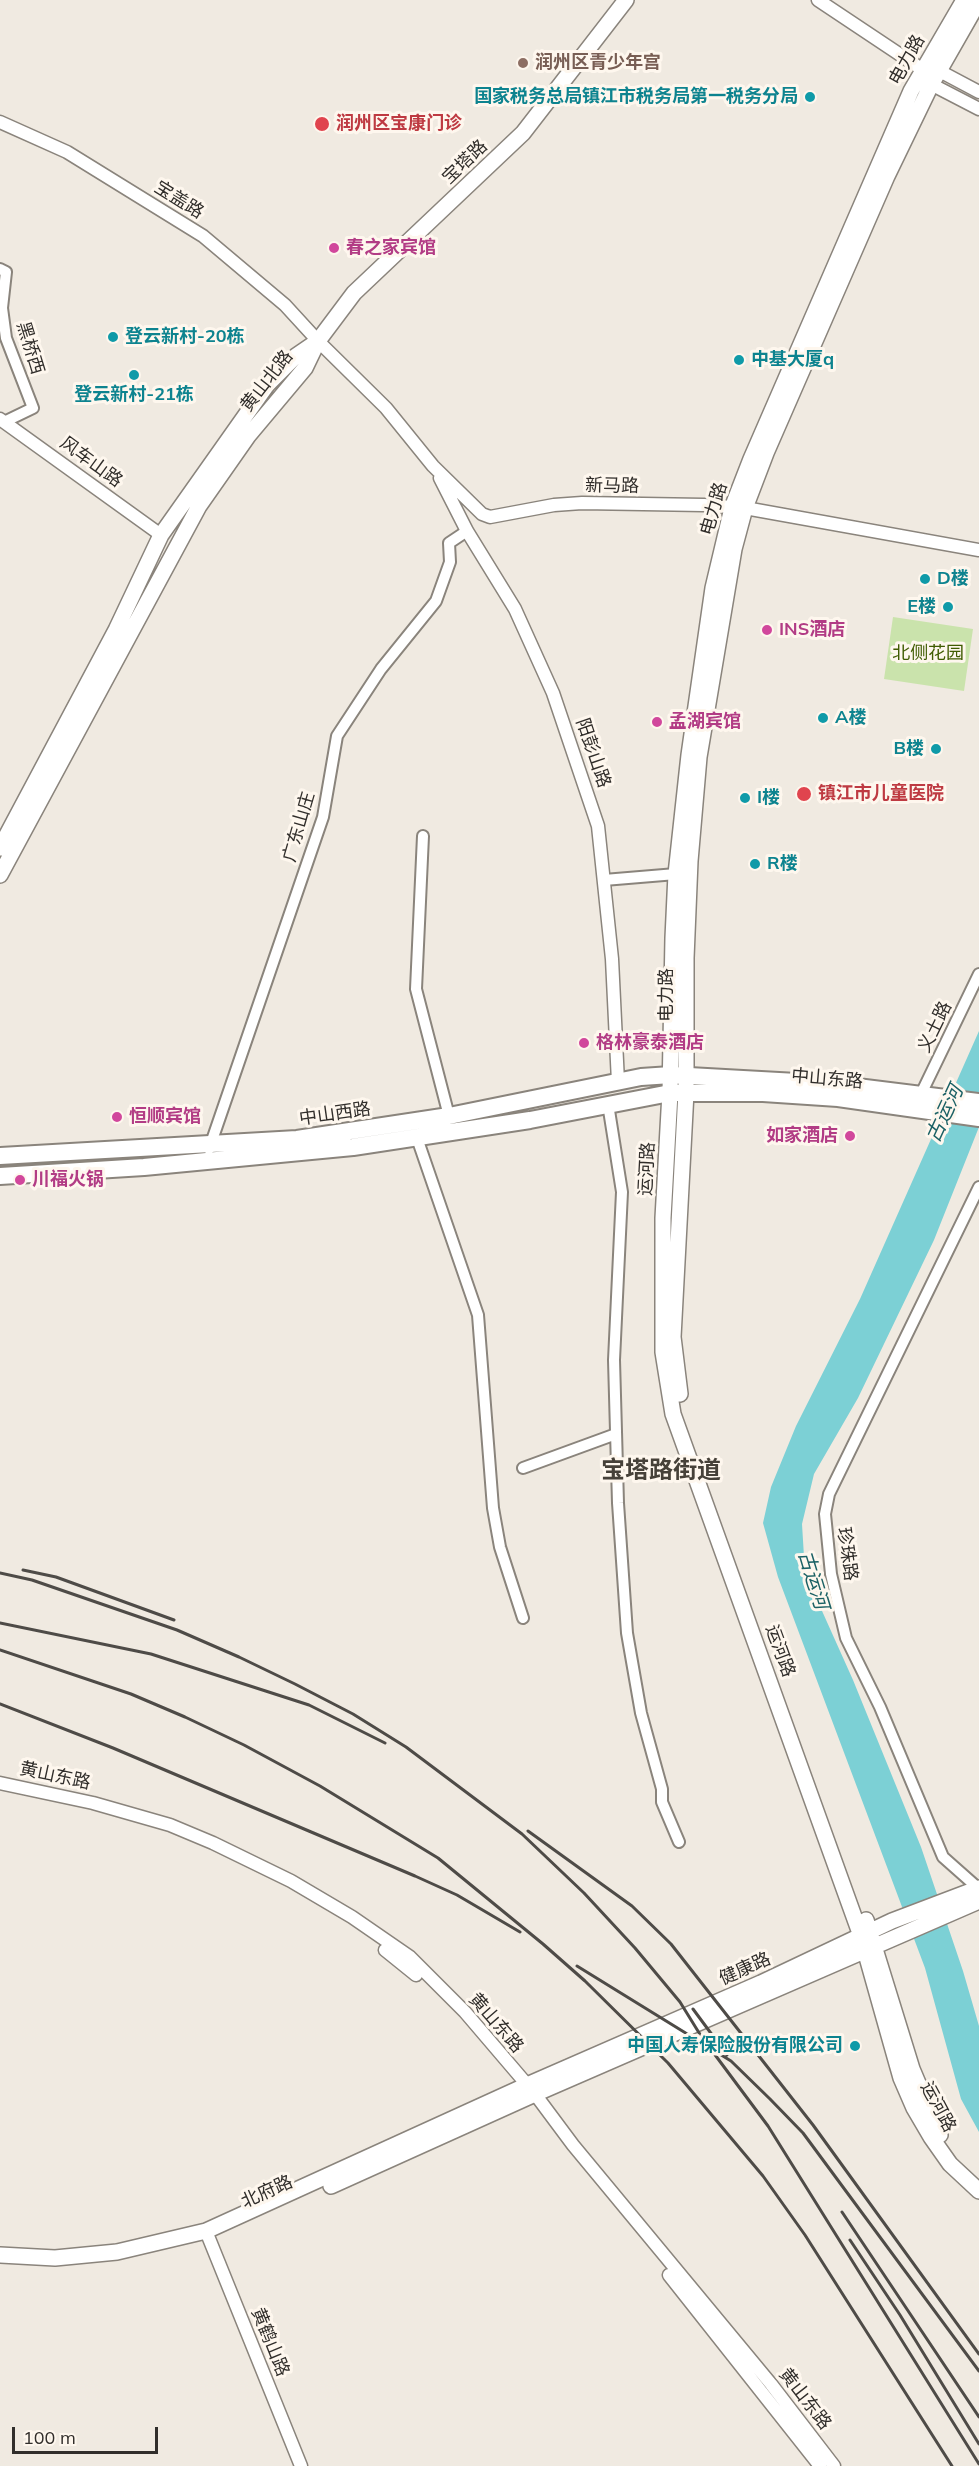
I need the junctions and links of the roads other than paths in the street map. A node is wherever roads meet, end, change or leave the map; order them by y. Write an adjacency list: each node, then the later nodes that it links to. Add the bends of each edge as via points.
1 (626, 0): 10 (main road, 宝塔路, via 523,133 354,293)
2 (818, 0): 5 (street)
3 (964, 0): 5 (main road, 电力路)
4 (979, 1): 5 (main road, 电力路)
5 (928, 73): 6 (street); 7 (street); 13 (main road, 电力路, via 887,176)
6 (979, 92)
7 (979, 109)
8 (0, 122): 10 (street, 宝盖路, via 68,153 203,236 285,305)
9 (0, 269): 11 (street, 黑桥西, via 6,272 2,308 6,338 33,408)
10 (318, 341): 12 (street, 新马路, via 386,408); 15 (main road, 黄山北路, via 296,356 267,385); 20 (main road, 黄山北路, via 305,368 248,436 199,506)
11 (2, 420): 15 (street, 风车山路)
12 (433, 466): 13 (street, 新马路, via 482,514 490,517 582,503); 14 (street, 阳彭山路)
13 (739, 508): 16 (street, 新马路); 19 (main road, 电力路, via 713,588); 23 (main road, 电力路, via 699,757)
14 (467, 531): 21 (street, 阳彭山路, via 515,609 554,693 598,826); 32 (street, 广东山庄, via 449,543 450,562 436,601 381,669 337,736 323,817)
15 (161, 535): 18 (main road, 黄山北路, via 116,630)
16 (979, 550)
17 (423, 836): 29 (street, via 416,989)
18 (0, 848)
19 (676, 874): 21 (street); 23 (main road, 电力路, via 673,938)
20 (0, 875)
21 (604, 880): 24 (street, 阳彭山路)
22 (979, 974): 26 (street, 义土路)
23 (678, 1075): 24 (main road, 中山西路); 25 (main road, 运河路); 26 (main road, 中山东路, via 833,1084)
24 (618, 1082): 29 (main road, 中山西路)
25 (678, 1092): 26 (main road, 中山东路); 28 (main road, 中山西路); 44 (main road, 运河路, via 663,1218 663,1352 673,1414)
26 (928, 1100): 27 (main road, 中山东路); 30 (main road, 中山东路)
27 (979, 1102)
28 (608, 1104): 31 (main road, 中山西路); 37 (street, via 622,1192 614,1360)
29 (449, 1116): 32 (main road, 中山西路, via 297,1139)
30 (979, 1118)
31 (417, 1138): 34 (main road, 中山西路); 39 (street, via 478,1315 493,1508 500,1546)
32 (210, 1144): 33 (main road, 中山西路); 34 (street, 广东山庄)
33 (0, 1156)
34 (207, 1162): 35 (main road, 中山西路)
35 (0, 1176)
36 (979, 1187): 43 (street, 珍珠路, via 828,1494 825,1514 831,1574 846,1638 880,1707 943,1857)
37 (616, 1434): 38 (street); 42 (street, via 627,1633 662,1802)
38 (523, 1468)
39 (523, 1618)
40 (0, 1783): 45 (street, 黄山东路, via 170,1825 291,1881 410,1957 465,2013)
41 (0, 1791): 45 (street, 黄山东路, via 92,1810 164,1831 219,1853 291,1890 352,1926 406,1965)
42 (679, 1842)
43 (973, 1895): 44 (main road, 健康路)
44 (868, 1941): 45 (main road, 健康路); 46 (main road, 运河路, via 921,2094 938,2131); 47 (main road, 运河路, via 901,2078 914,2108 950,2164)
45 (528, 2091): 48 (main road, 北府路); 52 (street, 黄山东路); 53 (street, 黄山东路, via 771,2384)
46 (979, 2180)
47 (979, 2191)
48 (208, 2235): 49 (main road, 北府路, via 117,2252 55,2258); 50 (main road, 北府路, via 118,2261 55,2266); 51 (street, 黄鹤山路)
49 (0, 2255)
50 (0, 2264)
51 (301, 2466)
52 (820, 2466)
53 (834, 2466)

